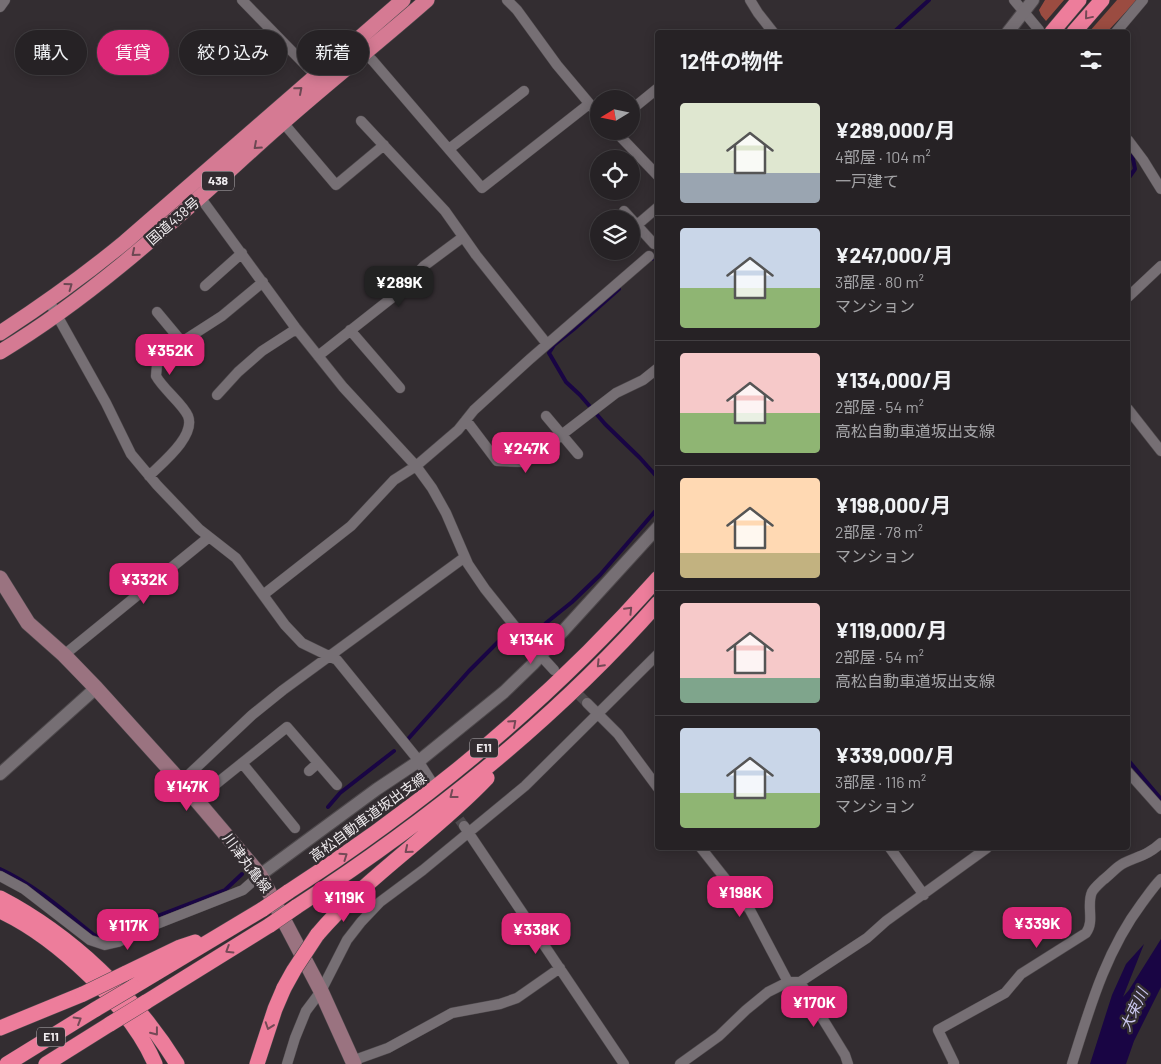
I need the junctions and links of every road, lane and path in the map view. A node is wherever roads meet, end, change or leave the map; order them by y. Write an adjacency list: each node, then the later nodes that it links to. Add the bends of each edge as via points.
1 (4, 0): 12 (street)
2 (242, 0): 24 (street)
3 (403, 0): 20 (highway, 国道438号 / 438)
4 (427, 0): 21 (highway, 国道438号 / 438)
5 (508, 0): 28 (street)
6 (750, 0): 14 (street)
7 (1014, 0): 13 (street)
8 (1033, 0): 13 (street)
9 (1079, 0): 17 (highway)
10 (1102, 0): 18 (highway, one-way to 18)
11 (1143, 0): 19 (street)
12 (0, 7)
13 (1024, 12): 15 (street); 16 (street)
14 (772, 30)
15 (1010, 30)
16 (1045, 30)
17 (1047, 30)
18 (1076, 30)
19 (1118, 30)
20 (369, 37)
21 (369, 41)
22 (369, 59): 34 (street)
23 (327, 75): 24 (highway, 国道438号 / 438)
24 (320, 81): 29 (highway, 国道438号 / 438)
25 (655, 90): 27 (street)
26 (524, 91): 34 (street)
27 (640, 103)
28 (589, 104): 34 (street, via 482,188)
29 (279, 117): 33 (street, via 336,185); 36 (highway, 国道438号 / 438); 38 (highway, 国道438号 / 438, one-way to 38)
30 (361, 120): 33 (street)
31 (624, 140): 35 (street)
32 (1130, 143): 37 (street)
33 (384, 145): 42 (street, via 446,211)
34 (449, 149)
35 (655, 169)
36 (190, 184): 38 (street); 50 (highway, 国道438号 / 438, one-way to 36)
37 (1161, 189)
38 (200, 197): 44 (street); 50 (highway, 国道438号 / 438, one-way to 50, via 120,266)
39 (655, 210): 40 (street)
40 (640, 222)
41 (640, 228): 43 (street)
42 (463, 236): 53 (street); 56 (street)
43 (654, 244)
44 (242, 253): 47 (street); 48 (street)
45 (649, 256): 56 (street)
46 (1161, 266): 49 (street)
47 (263, 282): 52 (street); 55 (street, via 222,316)
48 (204, 286)
49 (1130, 296)
50 (53, 307): 54 (highway, 国道438号 / 438); 57 (highway, 国道438号 / 438); 69 (street, via 131,454)
51 (157, 312): 55 (street)
52 (296, 329): 58 (street); 61 (street, via 262,351)
53 (350, 330): 58 (street); 60 (street)
54 (0, 333)
55 (182, 342): 69 (street, via 163,354 156,376 188,416 189,428 185,438)
56 (547, 344): 64 (street)
57 (0, 352)
58 (318, 356): 68 (street, via 342,388)
59 (655, 370): 65 (street, via 616,393)
60 (400, 388)
61 (217, 395)
62 (1130, 412): 66 (street)
63 (546, 416): 65 (street)
64 (466, 420): 65 (street, via 497,461 524,462); 68 (street)
65 (562, 435): 67 (street)
66 (1161, 451)
67 (578, 454)
68 (416, 466): 72 (street, via 446,513); 75 (street, via 394,480 351,526)
69 (149, 476): 71 (street)
70 (655, 530): 79 (street)
71 (209, 537): 75 (street, via 236,558); 77 (street)
72 (465, 557): 78 (street); 79 (street, via 485,589)
73 (0, 578): 77 (main road, 川津丸亀線, via 28,622)
74 (655, 581): 111 (highway, 高松自動車道坂出支線 / E11, one-way to 74, bridge, via 263,909 372,836 466,764 556,683)
75 (263, 595): 78 (street, via 302,643)
76 (655, 606): 83 (highway, E11, one-way to 83)
77 (64, 655): 82 (main road, 川津丸亀線)
78 (329, 656): 86 (street, via 337,660); 93 (street, via 252,715)
79 (539, 656): 81 (street); 86 (street, via 504,692)
80 (655, 657): 85 (street)
81 (554, 670)
82 (96, 688): 90 (street); 93 (main road, 川津丸亀線)
83 (569, 695): 118 (highway, E11, one-way to 118, bridge, via 472,781 375,855 270,925); 121 (highway, one-way to 121, bridge, via 472,794 349,901 317,935 284,988)
84 (586, 703): 85 (street)
85 (598, 713): 94 (street); 99 (street, via 525,786)
86 (419, 761): 92 (street); 104 (street)
87 (242, 763): 88 (street, via 287,727); 96 (street); 98 (street)
88 (318, 763): 89 (street); 95 (street)
89 (309, 771)
90 (0, 774)
91 (1130, 774): 97 (street)
92 (431, 781)
93 (181, 782): 96 (main road, 川津丸亀線)
94 (655, 784)
95 (337, 785)
96 (196, 800): 104 (main road, 川津丸亀線)
97 (1161, 809)
98 (295, 828)
99 (467, 829): 110 (street); 114 (street, via 380,902 361,922 347,940)
100 (1161, 842): 126 (street, via 1150,852 1122,864 1092,892 1090,928 1086,933 1021,974 1005,992 938,1030)
101 (703, 850): 112 (street, via 750,910)
102 (891, 850): 107 (street)
103 (984, 850): 107 (street)
104 (260, 875): 105 (street, via 243,890 104,945 90,940 24,889); 114 (main road, 川津丸亀線)
105 (0, 876)
106 (1161, 879): 127 (street, via 1138,908 1107,961)
107 (924, 895): 113 (street)
108 (0, 898): 120 (highway, one-way to 120, via 49,929 107,978 145,1020)
109 (0, 911): 119 (highway, via 44,938 84,971 134,1026)
110 (560, 968): 116 (street, via 517,998 452,1013 388,1048); 123 (street)
111 (128, 981): 115 (highway, bridge, via 83,994); 117 (highway, 高松自動車道坂出支線 / E11, one-way to 111, bridge, via 96,1009)
112 (788, 982): 113 (street); 124 (street, via 768,992 719,1036)
113 (800, 982): 125 (street)
114 (320, 991): 116 (main road, 川津丸亀線); 122 (street, via 294,1038)
115 (0, 1028)
116 (353, 1062)
117 (7, 1064)
118 (46, 1064)
119 (155, 1064)
120 (177, 1064)
121 (257, 1064)
122 (287, 1064)
123 (624, 1064)
124 (680, 1064)
125 (848, 1064)
126 (952, 1064)
127 (1072, 1064)

